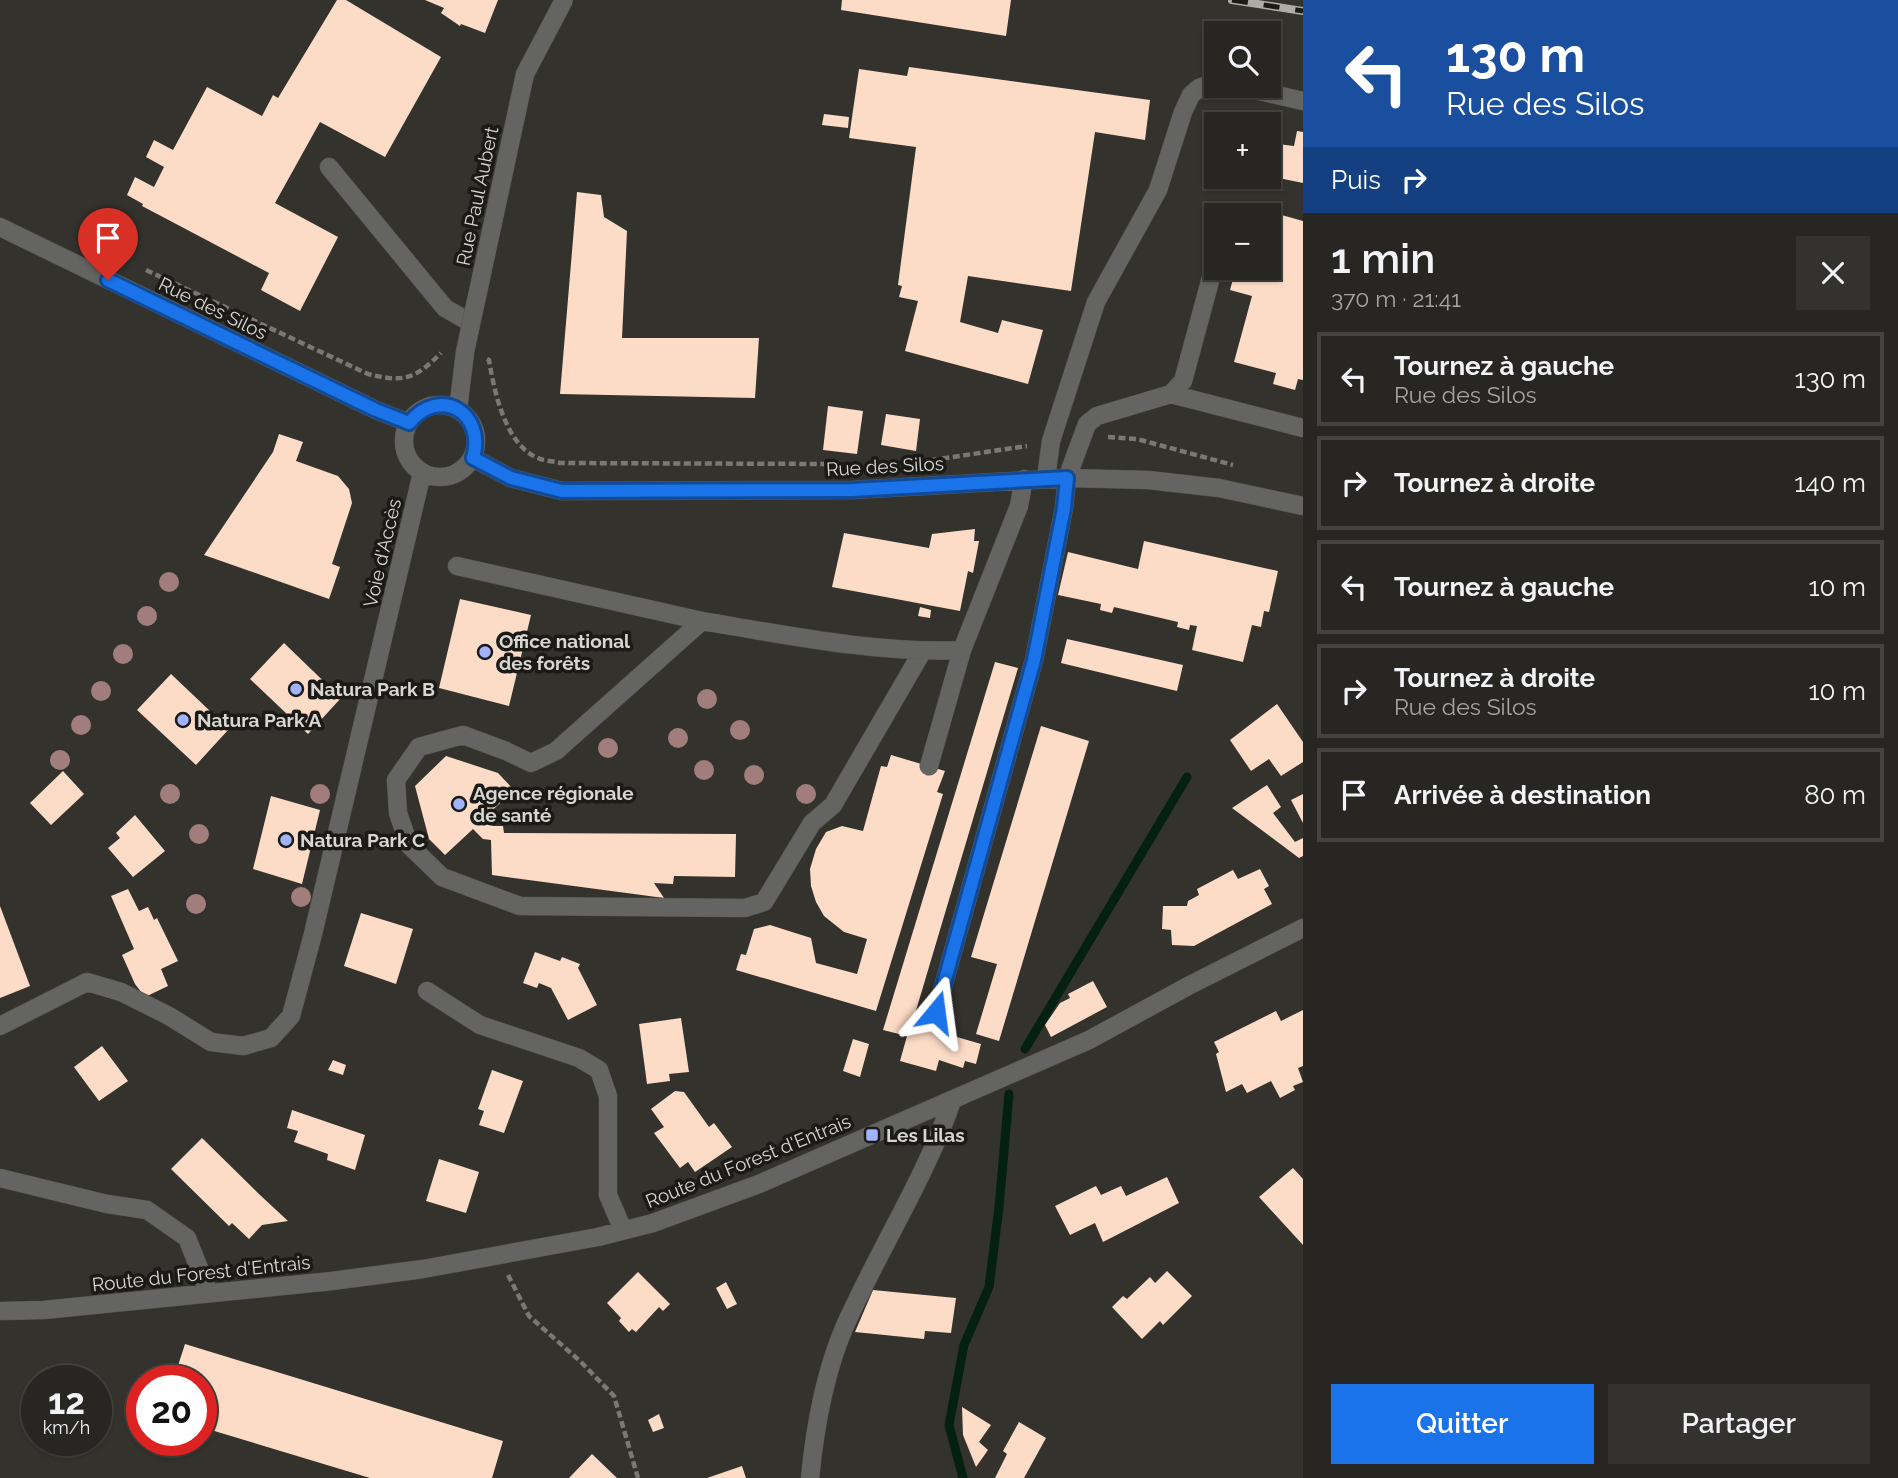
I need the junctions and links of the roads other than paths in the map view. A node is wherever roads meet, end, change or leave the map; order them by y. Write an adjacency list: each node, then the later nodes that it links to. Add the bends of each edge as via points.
1 (564, 0): 8 (street, Rue Paul Aubert, bridge, via 525,74)
2 (1204, 86): 15 (street, via 1191,95 1182,112 1158,190 1096,302 1051,441)
3 (1281, 97): 4 (street)
4 (1303, 102)
5 (329, 167): 8 (street, via 445,308)
6 (0, 227): 11 (street, Rue des Silos)
7 (1210, 280): 9 (street, via 1183,381)
8 (471, 323): 10 (street, Rue Paul Aubert, bridge)
9 (1171, 394): 12 (street); 16 (street, via 1097,416 1087,424)
10 (458, 410): 11 (street, via 448,405 426,408); 13 (street, via 475,431)
11 (409, 423): 14 (street, via 405,450)
12 (1303, 428)
13 (473, 458): 14 (street, via 451,477); 17 (street, Rue des Silos, via 511,478 562,491 852,490)
14 (422, 473): 27 (street, Voie d'Accès, via 291,1016 271,1038 243,1046 211,1042 121,992 87,982)
15 (1046, 478): 16 (street, Rue des Silos); 17 (street, Rue des Silos)
16 (1067, 478): 18 (street, Rue des Silos, via 1219,488); 26 (street, via 1034,660)
17 (1024, 479): 21 (street, via 1019,506)
18 (1303, 506)
19 (457, 566): 20 (street)
20 (702, 621): 22 (street); 22 (street, via 556,751 531,763 463,736 419,747 396,780 398,813 409,845 442,877 520,906 745,908 764,902 812,823 832,805)
21 (962, 650): 22 (street); 23 (street)
22 (922, 652)
23 (929, 766)
24 (1303, 928): 28 (street, Route du Forest d'Entrais, via 1089,1040)
25 (427, 991): 30 (street, via 480,1025 579,1058 599,1070 608,1096 608,1195)
26 (936, 1012)
27 (0, 1026)
28 (952, 1101): 30 (street, Route du Forest d'Entrais, via 759,1184); 33 (street, via 920,1180 844,1329 814,1431)
29 (0, 1178): 31 (street, via 147,1210 187,1238)
30 (623, 1230): 31 (street, Route du Forest d'Entrais, via 424,1269)
31 (209, 1293): 32 (street, Route du Forest d'Entrais)
32 (0, 1311)
33 (810, 1478)

